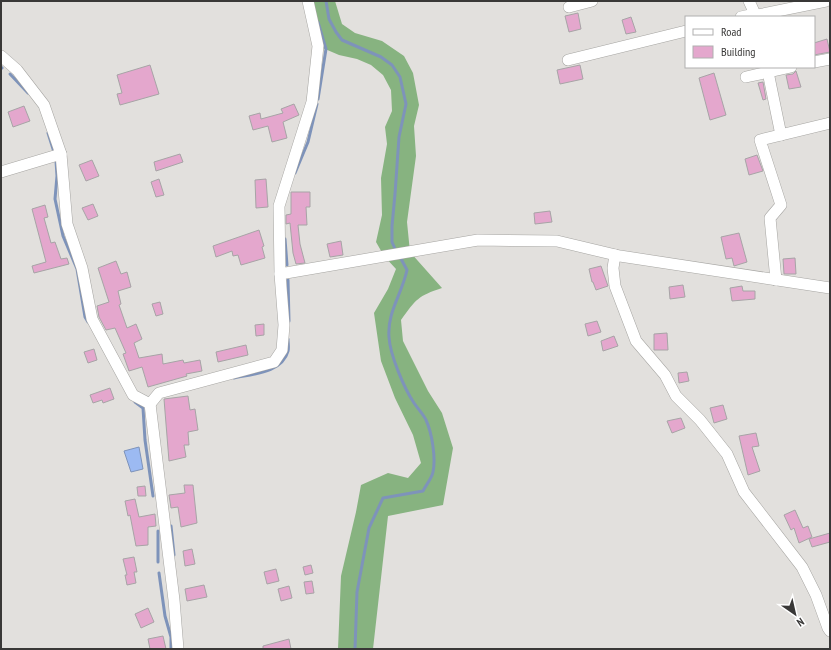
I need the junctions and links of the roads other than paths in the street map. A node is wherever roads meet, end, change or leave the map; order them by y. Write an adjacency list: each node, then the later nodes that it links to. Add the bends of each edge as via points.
1 (308, 1): 21 (street, via 318,46 312,102 279,206)
2 (592, 1): 5 (street)
3 (750, 1): 6 (street)
4 (826, 1): 6 (street)
5 (569, 7)
6 (754, 14): 7 (street)
7 (745, 16)
8 (685, 31): 11 (street)
9 (1, 56): 18 (street, via 16,70 44,105)
10 (830, 59): 12 (street)
11 (568, 60)
12 (815, 62)
13 (786, 68): 14 (street)
14 (768, 72): 15 (street); 17 (street)
15 (746, 77)
16 (830, 123): 17 (street)
17 (781, 135): 22 (street, via 760,140 781,205 770,218)
18 (61, 154): 19 (street); 24 (street, via 67,224 82,268 92,319 133,395)
19 (1, 172)
20 (615, 255): 21 (street, via 557,241 478,240); 22 (street); 25 (street, via 615,286 636,341 665,375 676,396 700,420 727,454 744,492 802,567)
21 (280, 274): 24 (street, via 284,331 282,350 274,362 159,393)
22 (776, 280): 23 (street)
23 (830, 288)
24 (150, 404): 26 (street)
25 (830, 631)
26 (178, 649)

